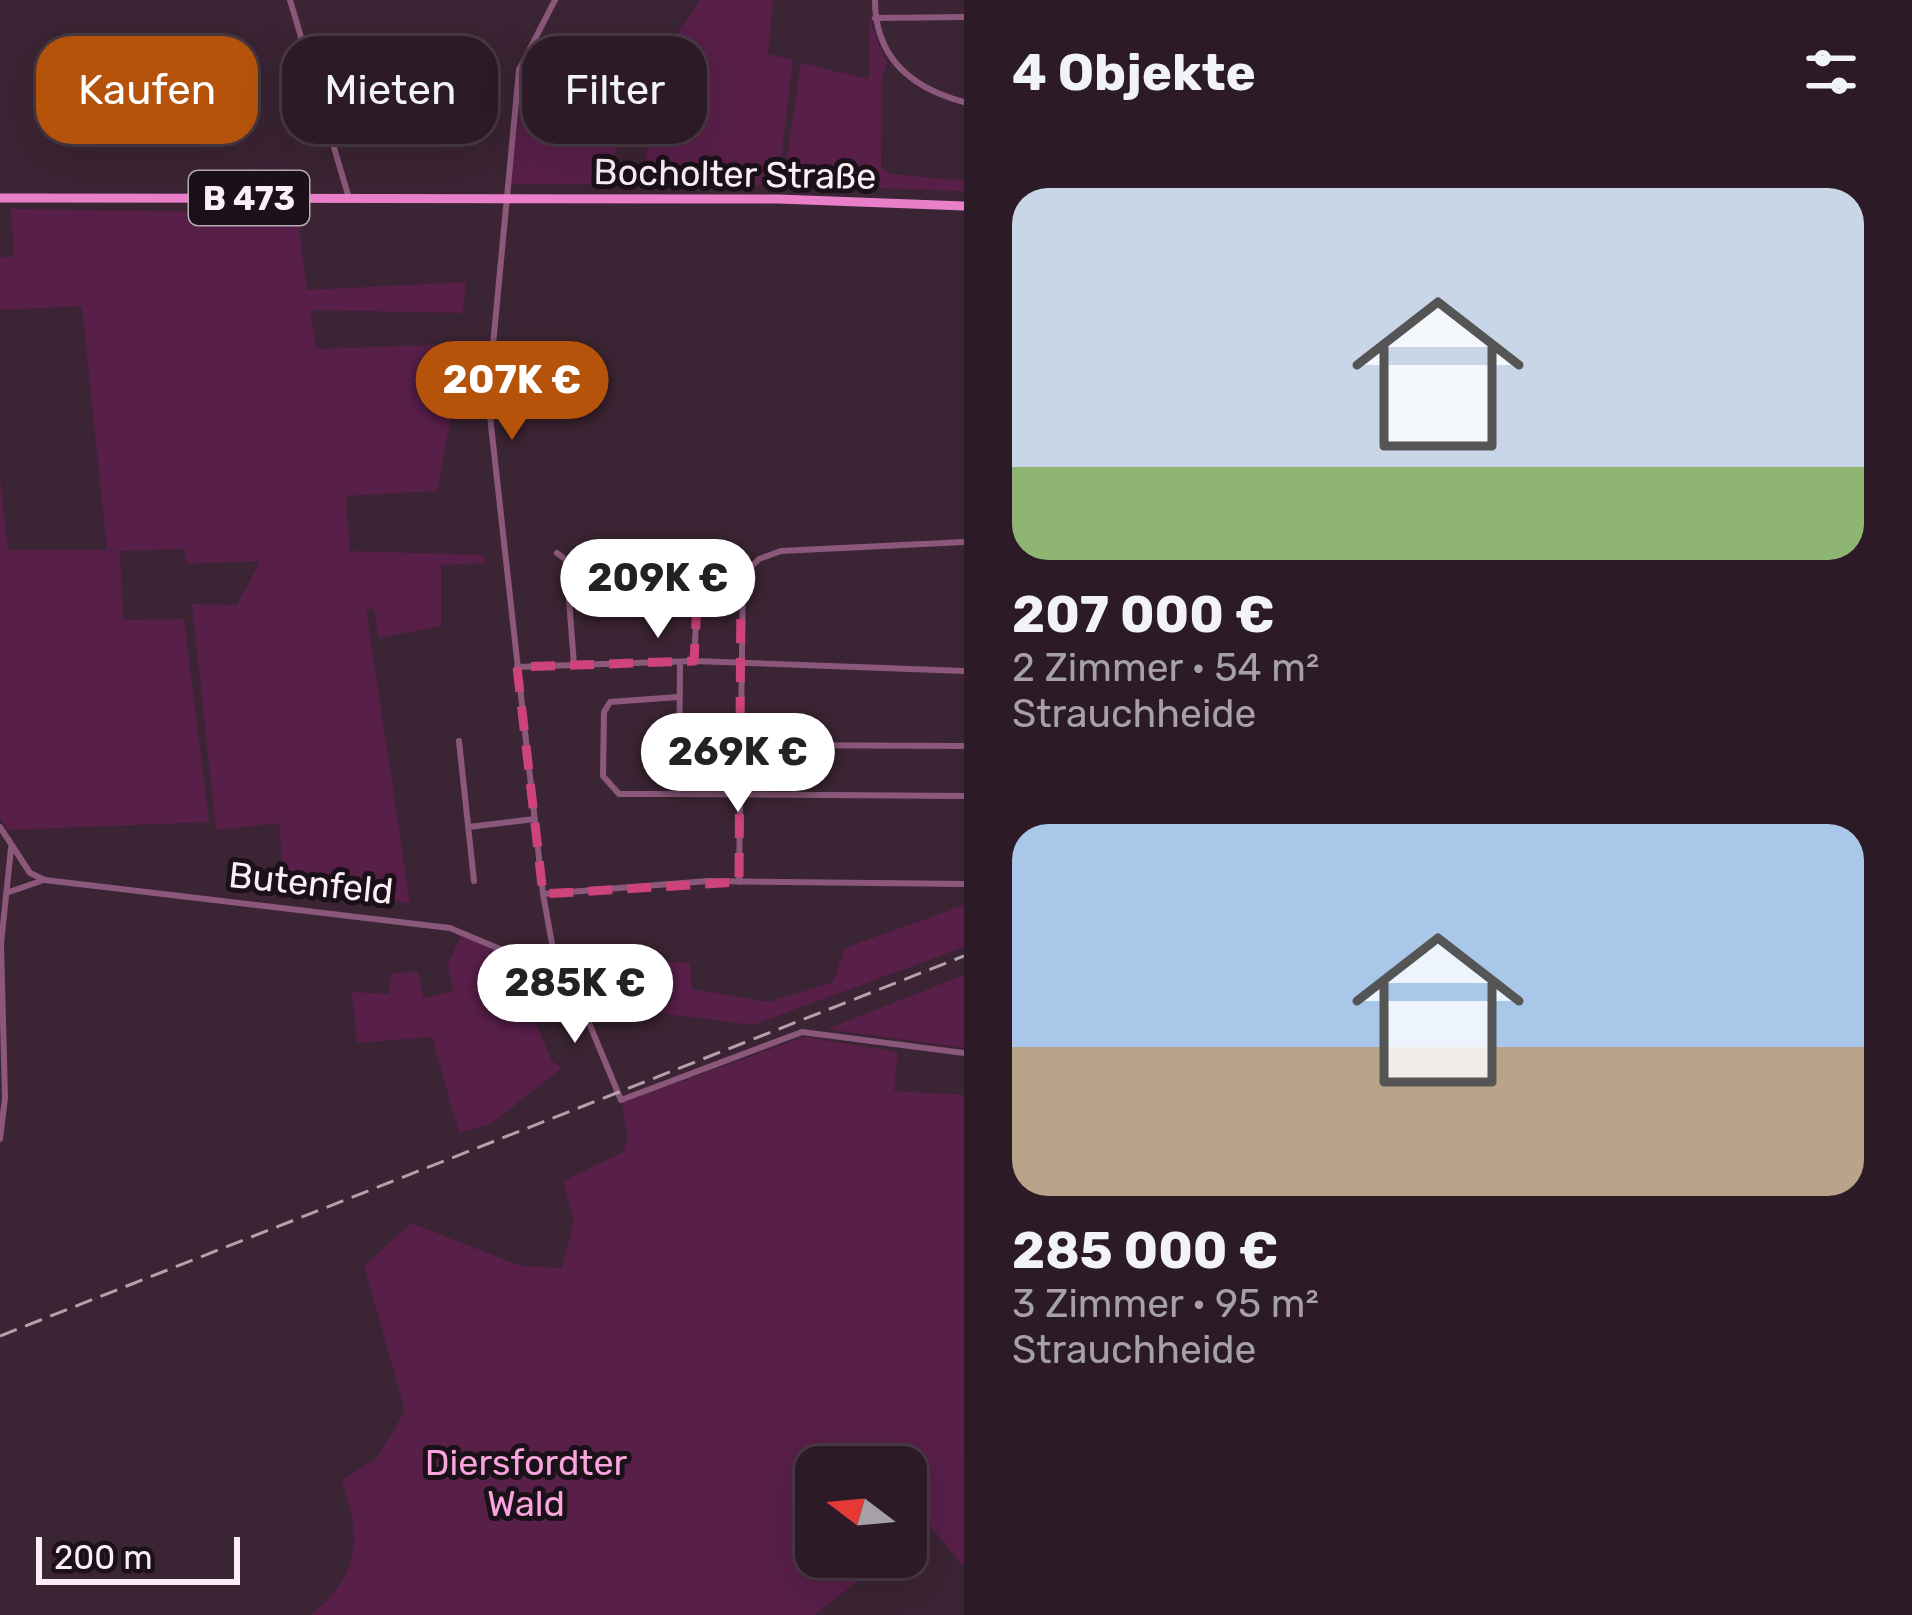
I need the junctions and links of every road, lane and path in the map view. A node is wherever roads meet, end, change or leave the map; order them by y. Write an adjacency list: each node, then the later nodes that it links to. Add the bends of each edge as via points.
1 (290, 0): 8 (street)
2 (555, 0): 9 (street, via 522,57)
3 (875, 0): 5 (street)
4 (964, 17): 5 (street)
5 (875, 18): 6 (street, via 893,64 925,89)
6 (964, 102)
7 (0, 198): 8 (main road, B 473)
8 (350, 198): 9 (main road, B 473)
9 (502, 198): 10 (main road, Bocholter Straße / B 473); 18 (street, via 488,398)
10 (964, 206)
11 (964, 542): 13 (street, via 773,552)
12 (557, 553): 17 (street, via 566,560)
13 (741, 580): 14 (street, via 698,586); 16 (street)
14 (694, 661): 15 (street); 16 (street)
15 (680, 662): 17 (street); 20 (street)
16 (740, 664): 19 (street); 22 (street)
17 (574, 665): 18 (street)
18 (517, 667): 27 (street)
19 (964, 671)
20 (680, 697): 24 (street); 24 (street, via 610,702 603,776 619,794)
21 (459, 741): 28 (street)
22 (740, 745): 23 (street); 25 (street)
23 (964, 746)
24 (679, 794): 25 (street)
25 (739, 794): 26 (street); 33 (street)
26 (964, 796)
27 (535, 819): 28 (street); 36 (street)
28 (468, 826): 32 (street)
29 (0, 827): 30 (street)
30 (11, 845): 31 (street); 35 (street)
31 (45, 880): 35 (street, Butenfeld); 38 (street, Butenfeld, via 450,928)
32 (475, 881)
33 (739, 882): 34 (street); 36 (street)
34 (964, 884)
35 (6, 893): 41 (street)
36 (542, 894): 37 (street)
37 (550, 950): 38 (street); 39 (street)
38 (536, 963): 39 (street, Butenfeld)
39 (562, 976): 40 (street, via 621,1100 802,1032)
40 (964, 1053)
41 (0, 1139)

